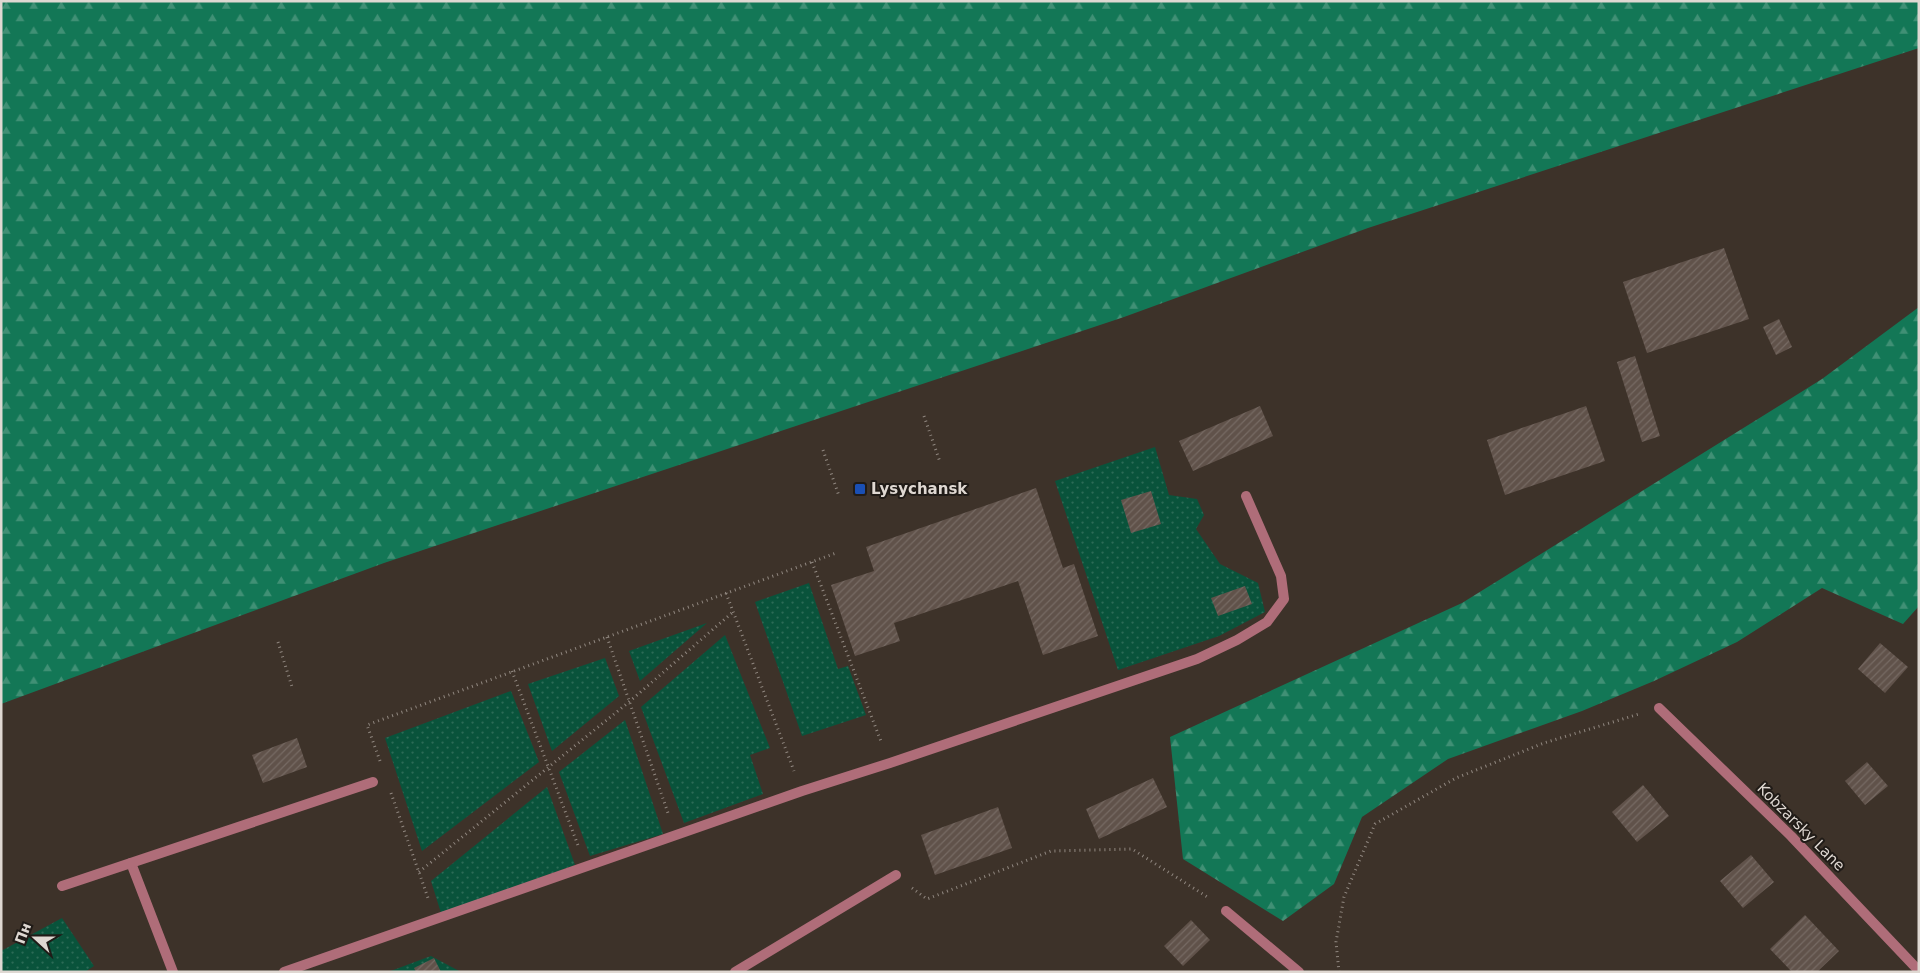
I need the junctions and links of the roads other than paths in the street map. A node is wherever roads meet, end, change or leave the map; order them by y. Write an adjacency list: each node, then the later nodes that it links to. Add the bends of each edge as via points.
1 (1246, 496): 10 (street, via 1281,576 1284,599 1267,622 1237,640 1197,659 802,791)
2 (1658, 708): 8 (street, Kobzarsky Lane, via 1791,836)
3 (373, 782): 4 (street)
4 (131, 863): 6 (street); 9 (street)
5 (896, 875): 11 (street)
6 (62, 886)
7 (1226, 911): 12 (street)
8 (1919, 971)
9 (174, 972)
10 (284, 972)
11 (735, 972)
12 (1299, 972)

